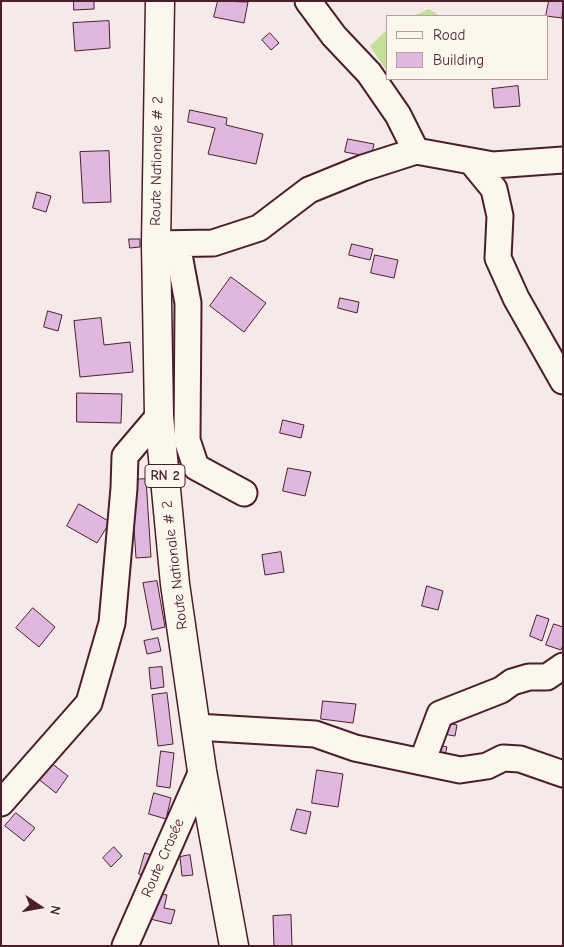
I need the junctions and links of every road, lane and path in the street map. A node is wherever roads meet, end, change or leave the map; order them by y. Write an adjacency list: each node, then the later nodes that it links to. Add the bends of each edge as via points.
1 (160, 1): 6 (main road, Route Nationale # 2 / RN 2)
2 (308, 1): 3 (street, via 334,36 369,73 398,115)
3 (416, 151): 5 (street); 6 (street, via 309,190 259,228 213,243)
4 (563, 160): 5 (street, via 493,165)
5 (471, 161): 7 (street, via 494,189 500,216 498,258 516,298)
6 (166, 244): 8 (main road, Route Nationale # 2 / RN 2); 9 (street, via 188,303 188,440 196,467)
7 (563, 381)
8 (159, 416): 11 (main road, Route Nationale # 2 / RN 2, via 175,584); 15 (street, via 125,456 112,623 89,703)
9 (244, 493)
10 (563, 666): 12 (street, via 547,677 512,682 501,690 440,714)
11 (196, 727): 12 (street, via 314,734 355,748); 13 (main road, Route Nationale # 2 / RN 2)
12 (422, 762): 14 (street, via 460,770 487,766 503,758 520,759)
13 (202, 771): 16 (street, Route Crasée); 17 (main road, Route Nationale # 2 / RN 2)
14 (563, 774)
15 (1, 803)
16 (125, 946)
17 (234, 946)

